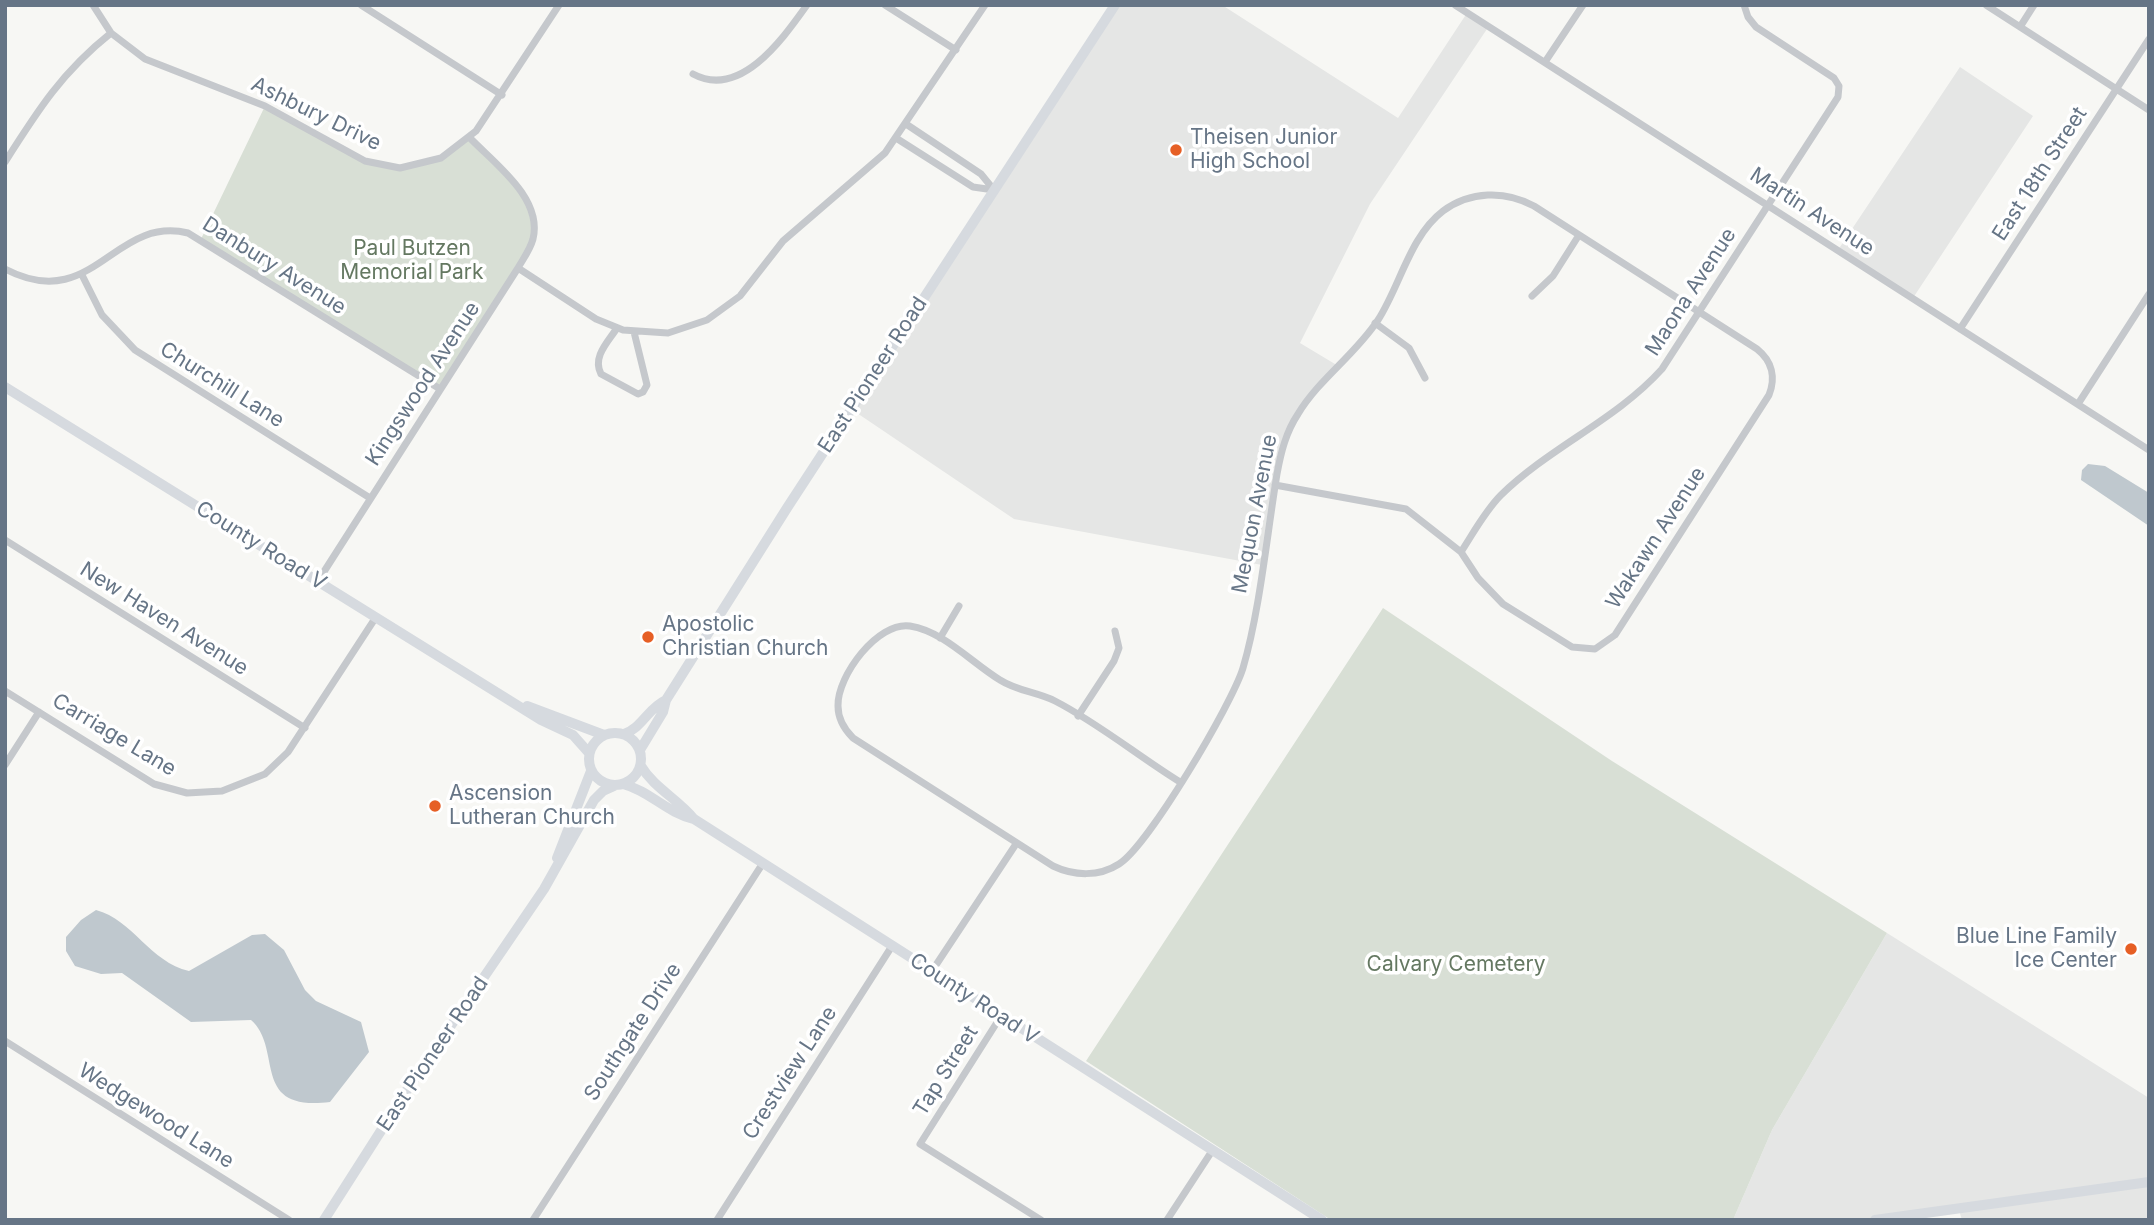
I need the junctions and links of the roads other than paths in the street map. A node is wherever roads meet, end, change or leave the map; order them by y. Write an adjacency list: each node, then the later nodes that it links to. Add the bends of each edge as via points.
1 (93, 5): 14 (street, Ashbury Drive)
2 (361, 5): 20 (street)
3 (559, 5): 20 (street, Ashbury Drive)
4 (807, 5): 18 (street, via 769,53 750,68 719,79)
5 (885, 5): 16 (street)
6 (985, 5): 16 (street)
7 (1115, 5): 26 (main road, East Pioneer Road)
8 (1455, 5): 17 (street, Martin Avenue)
9 (1583, 5): 17 (street)
10 (1744, 5): 27 (street, Maona Avenue, via 1754,25 1830,75 1839,86 1838,97)
11 (1986, 5): 13 (street)
12 (2034, 5): 13 (street)
13 (2020, 27): 19 (street)
14 (111, 33): 23 (street, Ashbury Drive, via 145,59 265,106 375,164 404,168 429,163); 25 (street, via 54,87)
15 (2149, 39): 19 (street, East 18th Street)
16 (956, 50): 22 (street)
17 (1545, 62): 27 (street, Martin Avenue)
18 (694, 74)
19 (2116, 89): 21 (street); 37 (street, East 18th Street)
20 (502, 95): 23 (street, Ashbury Drive)
21 (2149, 110)
22 (906, 124): 24 (street); 26 (street, via 981,174)
23 (470, 137): 29 (street, Kingswood Avenue, via 522,192 532,215 533,240)
24 (896, 138): 26 (street, via 973,187); 38 (street, via 867,171 783,241 724,309 684,329)
25 (5, 162)
26 (994, 190): 54 (main road, East Pioneer Road)
27 (1769, 206): 34 (street, Maona Avenue); 37 (street, Martin Avenue)
28 (1579, 235): 33 (street, via 1553,276); 34 (street, Mequon Avenue); 35 (street, Mequon Avenue, via 1513,197 1485,195 1457,203 1425,230)
29 (518, 268): 36 (street); 41 (street, Kingswood Avenue)
30 (5, 270): 31 (street, Danbury Avenue, via 42,282)
31 (82, 275): 41 (street, Danbury Avenue, via 146,233 188,233); 45 (street, Churchill Lane, via 102,315 135,350)
32 (2149, 294): 42 (street)
33 (1532, 296)
34 (1700, 313): 47 (street, Maona Avenue, via 1656,376 1510,487 1491,506); 47 (street, Wakawn Avenue, via 1764,355 1772,369 1772,388 1609,641 1590,650 1567,645 1496,597)
35 (1376, 323): 39 (street, via 1409,348); 44 (street, Mequon Avenue, via 1300,410 1283,445)
36 (617, 328): 38 (street); 38 (street, via 598,357 598,369 638,394 647,385)
37 (1960, 328): 42 (street, Martin Avenue)
38 (634, 332)
39 (1425, 378)
40 (5, 387): 48 (main road, County Road V)
41 (440, 389): 45 (street, Kingswood Avenue)
42 (2078, 404): 43 (street, Martin Avenue)
43 (2149, 450)
44 (1275, 485): 47 (street, Wakawn Avenue, via 1401,507); 66 (street, Mequon Avenue, via 1239,679)
45 (370, 498): 48 (street, Kingswood Avenue)
46 (5, 540): 58 (street, New Haven Avenue)
47 (1461, 552)
48 (318, 581): 50 (main road, County Road V)
49 (959, 606): 52 (street)
50 (376, 617): 55 (main road, County Road V); 58 (street, Carriage Lane)
51 (1115, 631): 57 (street, via 1119,648 1114,661)
52 (940, 638): 57 (street, Mequon Avenue, via 1001,681 1048,698); 69 (street, Mequon Avenue, via 904,625 879,633 840,690 841,720 853,738)
53 (5, 691): 56 (street, Carriage Lane)
54 (666, 700): 60 (main road, East Pioneer Road, via 654,705); 61 (main road)
55 (517, 704): 59 (main road, County Road V); 62 (main road, County Road V, via 576,737)
56 (39, 712): 58 (street, Carriage Lane, via 153,784 194,794 234,788 265,774); 63 (street)
57 (1079, 716): 66 (street, Mequon Avenue)
58 (305, 728)
59 (604, 734): 60 (main road); 62 (main road)
60 (624, 734): 61 (main road)
61 (640, 750): 64 (main road)
62 (589, 754): 65 (main road)
63 (5, 765)
64 (641, 766): 67 (main road, via 630,781); 68 (main road, via 648,778)
65 (591, 771): 67 (main road, via 601,782); 71 (main road)
66 (1180, 782): 69 (street, Mequon Avenue, via 1134,851 1106,870 1066,871)
67 (619, 785): 68 (main road, County Road V, via 639,789 678,816); 71 (main road, via 594,800)
68 (694, 819): 70 (main road, County Road V)
69 (1016, 844): 73 (street)
70 (763, 863): 72 (main road, County Road V); 80 (street, Southgate Drive)
71 (544, 889): 79 (main road, East Pioneer Road)
72 (892, 946): 73 (main road, County Road V); 81 (street, Crestview Lane)
73 (932, 971): 74 (main road, County Road V)
74 (1001, 1016): 76 (main road, County Road V); 82 (street, Tap Street, via 920,1144)
75 (5, 1041): 78 (street, Wedgewood Lane)
76 (1212, 1151): 83 (street); 84 (main road, County Road V)
77 (2149, 1182): 85 (main road)
78 (289, 1220)
79 (324, 1220)
80 (533, 1220)
81 (717, 1220)
82 (1041, 1220)
83 (1167, 1220)
84 (1322, 1220)
85 (1875, 1220)

